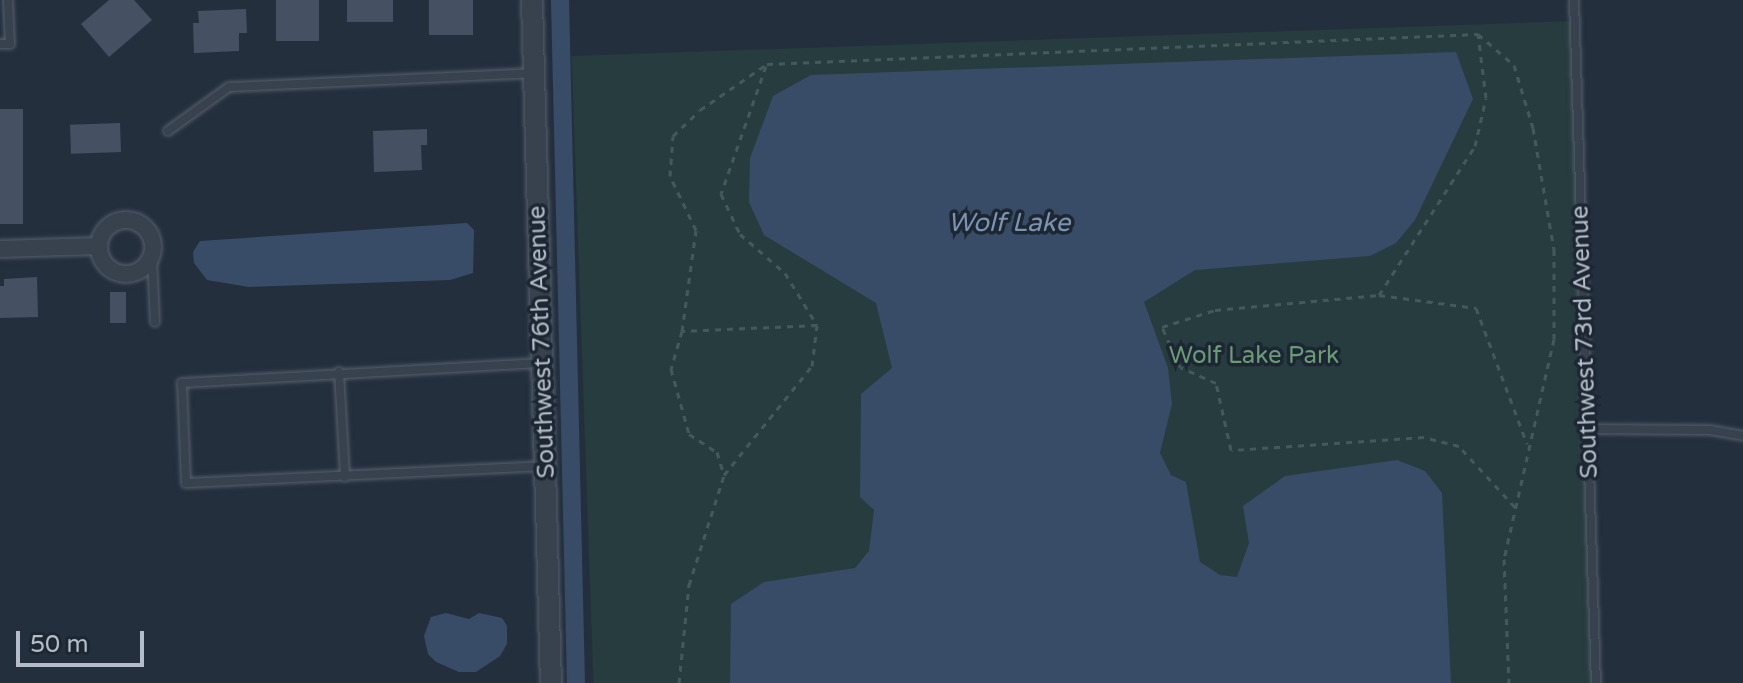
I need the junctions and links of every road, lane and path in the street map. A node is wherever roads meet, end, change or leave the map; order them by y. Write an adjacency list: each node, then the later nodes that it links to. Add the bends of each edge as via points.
1 (8, 0): 5 (lane, via 10,44)
2 (532, 0): 7 (street, Southwest 76th Avenue)
3 (1574, 0): 18 (lane, Southwest 73rd Avenue)
4 (1478, 34): 6 (path); 12 (path, via 1486,98 1475,146); 20 (path, via 1514,65 1533,128 1554,250 1554,339)
5 (0, 44)
6 (767, 64): 14 (path, via 721,194 740,234 785,273); 15 (path, via 700,110 673,136 670,176 696,230)
7 (534, 73): 8 (lane, via 229,87); 16 (street, Southwest 76th Avenue)
8 (168, 131)
9 (98, 246): 10 (street); 11 (street, via 103,262 124,275 141,271); 11 (street, via 105,228 131,220 148,230)
10 (0, 249)
11 (152, 257): 13 (lane)
12 (1379, 295): 20 (path, via 1476,308); 24 (path, via 1215,310 1162,327 1180,367 1216,383 1231,450 1424,437 1459,446)
13 (155, 322)
14 (817, 325): 15 (path); 22 (path, via 812,366)
15 (682, 331): 22 (path, via 671,369 689,434 717,452)
16 (542, 363): 17 (lane); 21 (street, Southwest 76th Avenue)
17 (339, 372): 23 (lane); 23 (lane, via 182,383 186,483)
18 (1587, 429): 19 (lane, via 1710,430); 28 (lane, Southwest 73rd Avenue)
19 (1743, 436)
20 (1528, 445): 24 (path)
21 (545, 466): 23 (lane); 25 (street, Southwest 76th Avenue)
22 (724, 475): 26 (path, via 689,585)
23 (345, 477)
24 (1515, 507): 27 (path, via 1504,559)
25 (551, 683)
26 (679, 683)
27 (1509, 683)
28 (1596, 683)

